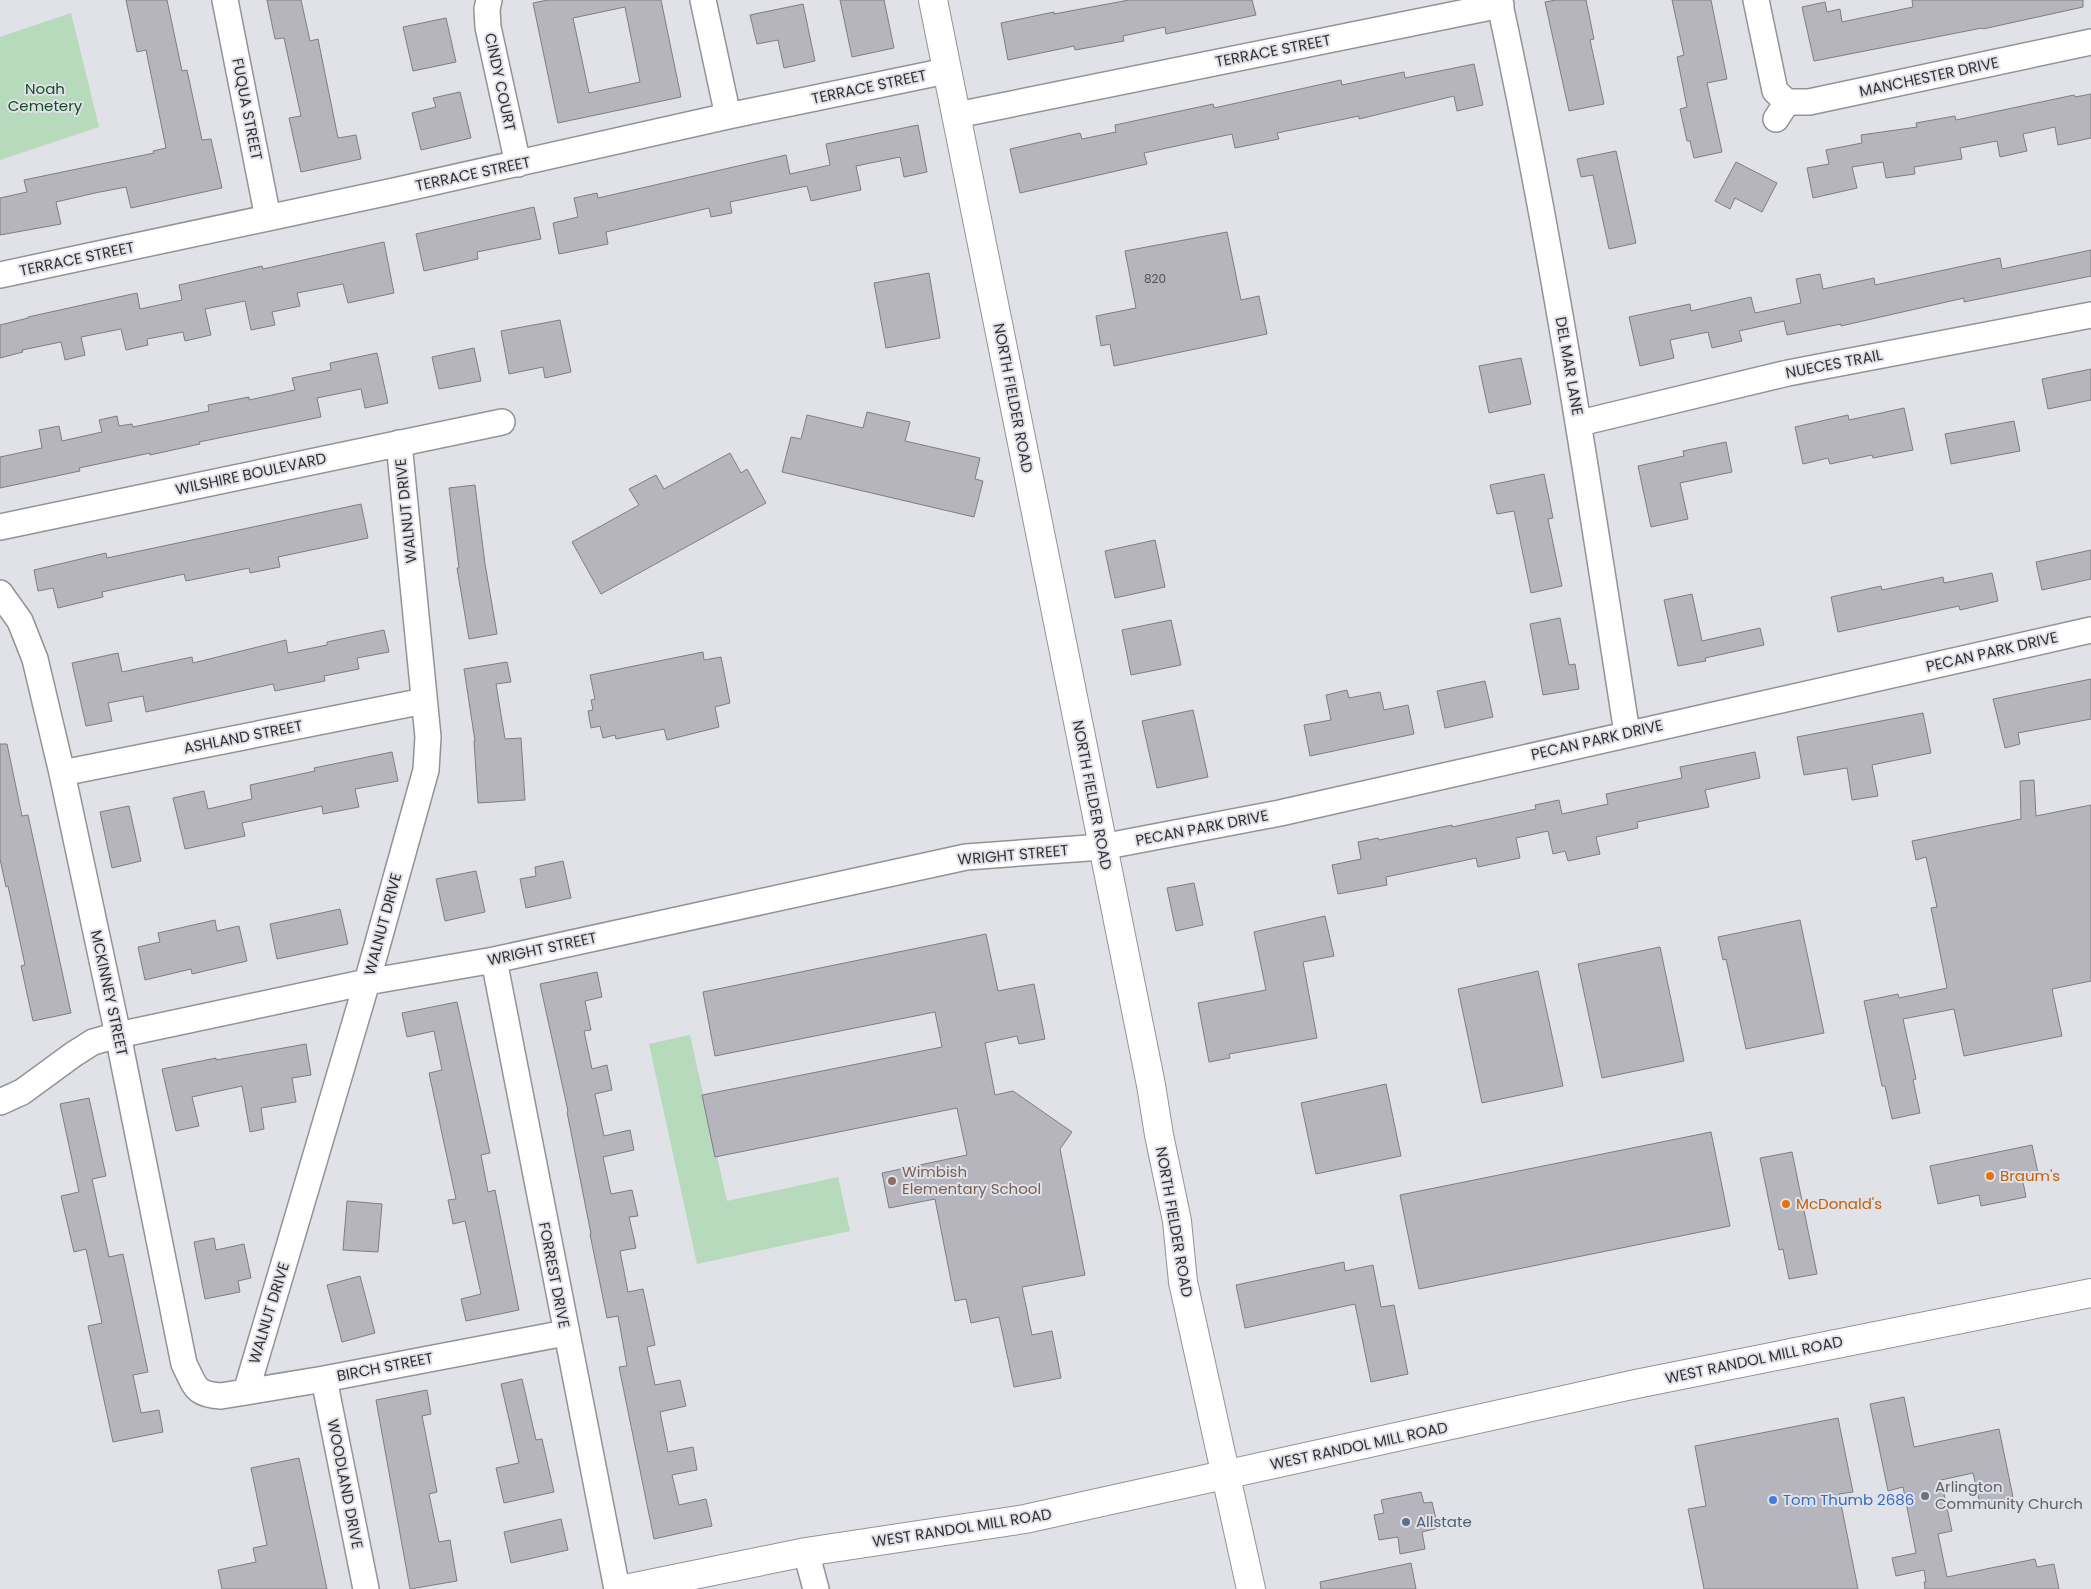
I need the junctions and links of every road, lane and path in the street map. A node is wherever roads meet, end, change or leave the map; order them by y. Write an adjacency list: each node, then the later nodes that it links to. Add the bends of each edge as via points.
1 (225, 0): 12 (street, FUQUA STREET)
2 (489, 0): 11 (street, CINDY COURT, via 488,27)
3 (703, 0): 10 (street)
4 (933, 0): 8 (main road, NORTH FIELDER ROAD)
5 (1756, 0): 7 (street, MANCHESTER DRIVE, via 1781,110)
6 (1500, 3): 9 (street, TERRACE STREET); 16 (street, DEL MAR LANE)
7 (2091, 42)
8 (946, 71): 9 (main road, NORTH FIELDER ROAD); 10 (street, TERRACE STREET)
9 (957, 115): 24 (main road, NORTH FIELDER ROAD)
10 (728, 116): 11 (street, TERRACE STREET)
11 (518, 164): 12 (street, TERRACE STREET)
12 (268, 218): 13 (street, TERRACE STREET)
13 (0, 275)
14 (2091, 315): 16 (street, NUECES TRAIL, via 1788,373)
15 (502, 422): 17 (street, WILSHIRE BOULEVARD)
16 (1580, 423): 22 (street, DEL MAR LANE)
17 (399, 443): 18 (street, WILSHIRE BOULEVARD); 21 (street, WALNUT DRIVE)
18 (0, 527)
19 (0, 593): 23 (street, MCKINNEY STREET, via 20,621 35,659)
20 (2091, 630): 22 (street, PECAN PARK DRIVE)
21 (424, 700): 23 (street, ASHLAND STREET); 26 (street, WALNUT DRIVE, via 428,737 426,770)
22 (1626, 733): 24 (street, PECAN PARK DRIVE, via 1280,813)
23 (62, 773): 27 (street, MCKINNEY STREET)
24 (1102, 847): 25 (street, WRIGHT STREET, via 966,857); 34 (main road, NORTH FIELDER ROAD, via 1171,1185 1183,1282)
25 (494, 960): 26 (street, WRIGHT STREET); 30 (street, FORREST DRIVE)
26 (367, 982): 27 (street, WRIGHT STREET); 32 (street, WALNUT DRIVE)
27 (118, 1035): 28 (street, WRIGHT STREET, via 93,1042 22,1092); 33 (street, MCKINNEY STREET, via 184,1364 197,1389)
28 (0, 1102)
29 (2091, 1293): 34 (main road, WEST RANDOL MILL ROAD, via 1636,1384)
30 (565, 1333): 31 (street, BIRCH STREET); 37 (street, FORREST DRIVE)
31 (324, 1379): 32 (street, BIRCH STREET); 36 (street, WOODLAND DRIVE)
32 (246, 1392): 33 (street, BIRCH STREET)
33 (205, 1395)
34 (1226, 1476): 35 (main road, WEST RANDOL MILL ROAD, via 1025,1519); 40 (main road, NORTH FIELDER ROAD)
35 (806, 1552): 38 (main road, WEST RANDOL MILL ROAD); 39 (street)
36 (366, 1589)
37 (616, 1589)
38 (625, 1589)
39 (816, 1589)
40 (1251, 1589)

